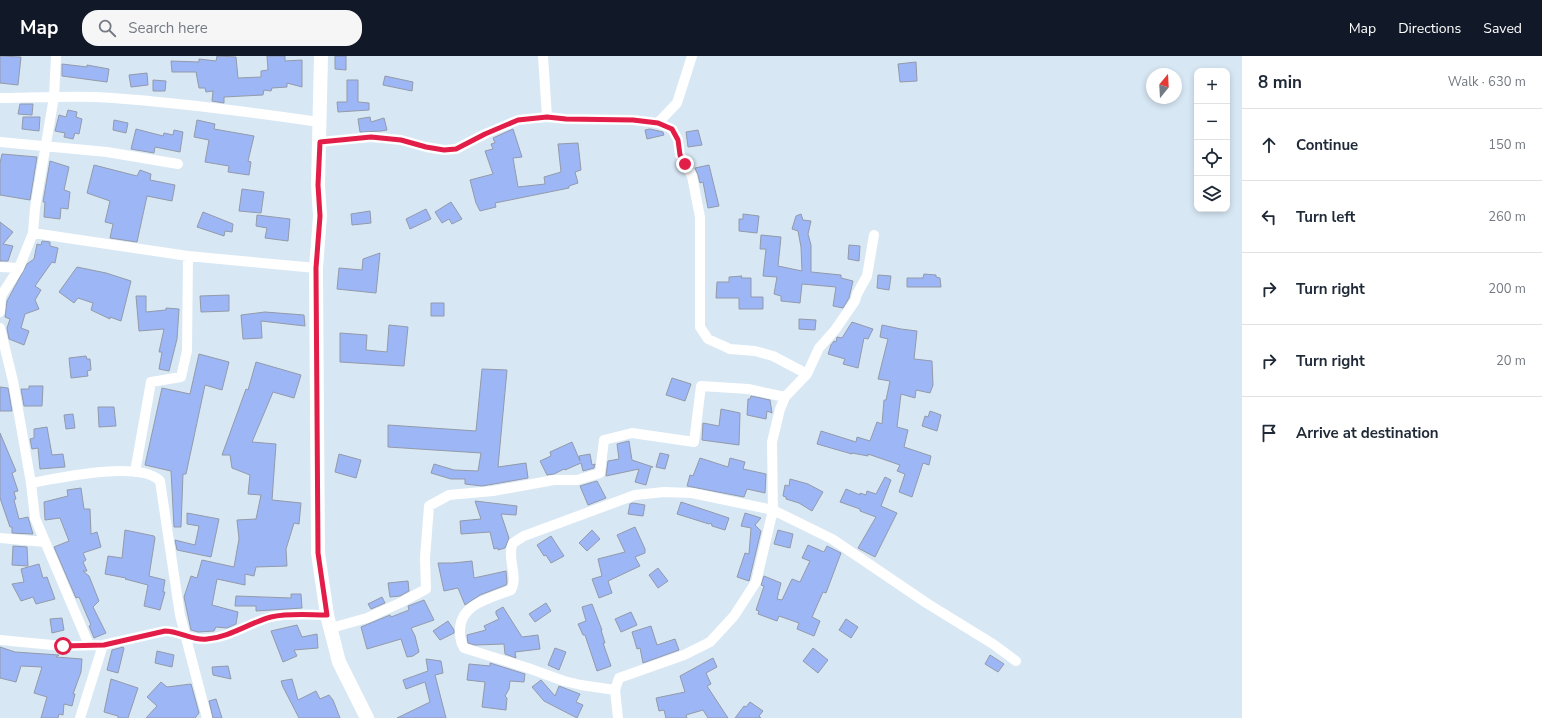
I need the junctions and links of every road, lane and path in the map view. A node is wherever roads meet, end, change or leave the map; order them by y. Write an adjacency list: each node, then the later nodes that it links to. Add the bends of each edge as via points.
1 (56, 56): 6 (street)
2 (321, 56): 8 (main road)
3 (543, 56): 7 (street)
4 (692, 56): 9 (street, via 676,103)
5 (0, 98): 6 (street)
6 (54, 98): 8 (street, via 112,98 223,108); 12 (street)
7 (547, 117): 9 (street); 11 (street, via 518,120 456,149 444,150 401,140 371,137)
8 (319, 122): 11 (main road)
9 (658, 123): 22 (street, via 672,129 678,140 680,155 692,176 700,217 700,327 708,339 730,349 755,350 773,356)
10 (0, 142): 12 (street)
11 (320, 142): 19 (main road, via 320,216)
12 (46, 148): 13 (street, via 107,152); 14 (street)
13 (178, 164)
14 (33, 233): 16 (street); 18 (street)
15 (874, 235): 22 (street, via 868,271 855,301 836,330 819,348)
16 (188, 256): 19 (street); 24 (street, via 187,351 181,377 150,382)
17 (0, 267): 18 (street)
18 (19, 268): 20 (street, via 2,296)
19 (316, 268): 29 (main road, via 318,553)
20 (0, 312)
21 (0, 328): 25 (street, via 13,381)
22 (807, 374): 23 (street)
23 (786, 397): 26 (street, via 780,409 772,442); 29 (street, via 748,389 701,386 694,442 632,432 604,440 600,473 577,480 554,480 449,495 429,506 425,558 426,589 367,618)
24 (135, 472): 25 (street, via 120,471); 30 (street, via 156,477 160,481 177,601)
25 (31, 483): 28 (street, via 35,518)
26 (773, 510): 34 (street, via 832,539); 35 (street, via 756,582 722,631 710,642 684,655 619,678); 35 (street, via 692,493 635,495 524,536 513,543 513,587 466,610 460,626 461,644 464,648 564,681)
27 (0, 538): 28 (street)
28 (45, 542): 32 (street)
29 (329, 621): 30 (street, via 290,615 271,617 234,633 205,640); 38 (main road, via 339,662)
30 (185, 636): 33 (street, via 175,631 165,631); 37 (street)
31 (0, 640): 32 (street, via 63,646)
32 (89, 645): 33 (street)
33 (104, 645): 36 (street)
34 (1016, 661)
35 (615, 690): 39 (street)
36 (80, 718)
37 (207, 718)
38 (367, 718)
39 (618, 718)

